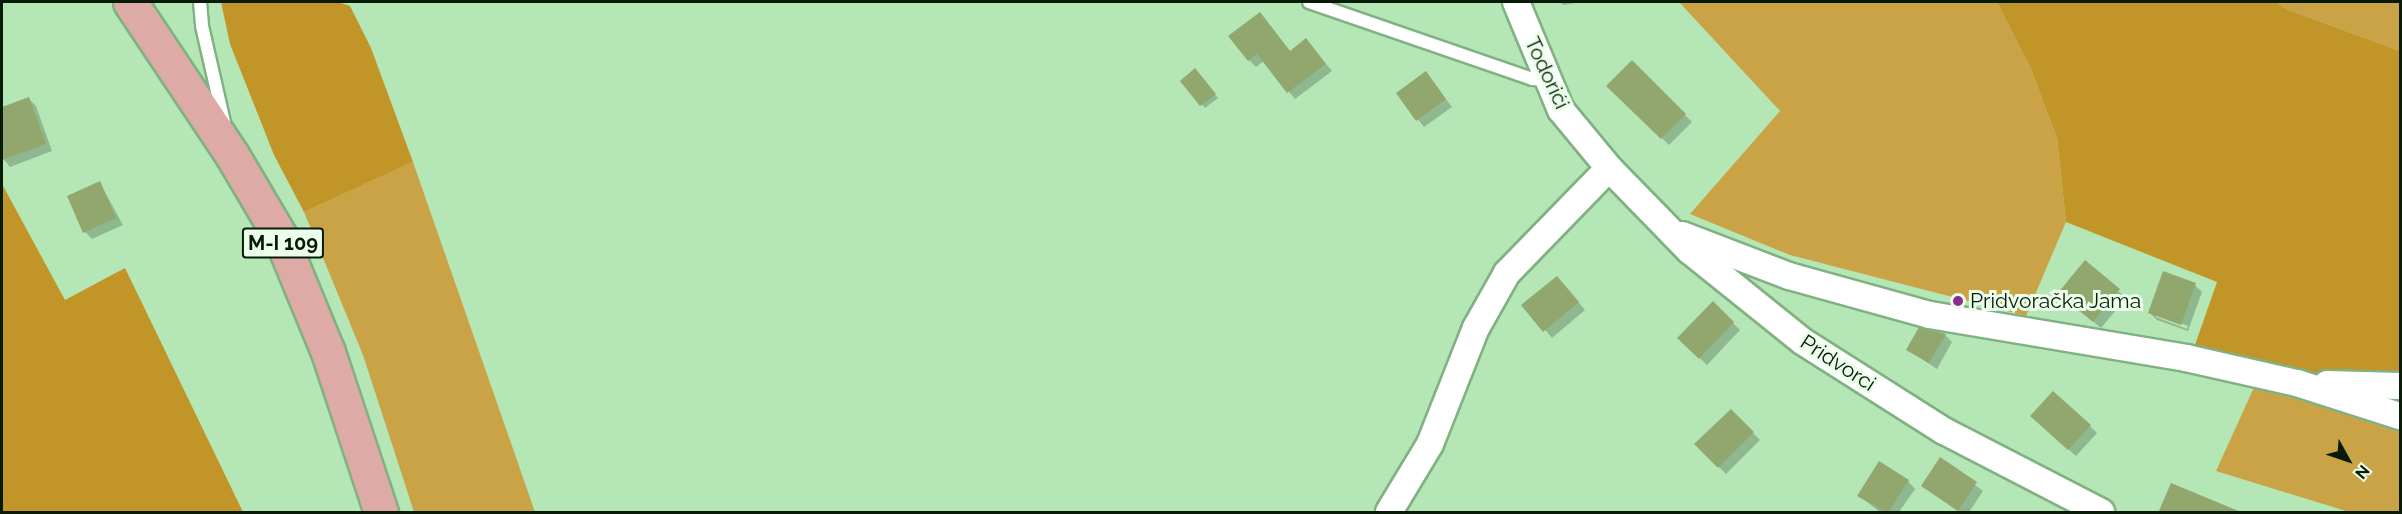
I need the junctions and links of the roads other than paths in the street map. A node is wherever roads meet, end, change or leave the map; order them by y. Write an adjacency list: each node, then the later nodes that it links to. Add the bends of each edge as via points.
1 (130, 2): 6 (main road, M-I 109)
2 (200, 2): 6 (lane)
3 (1309, 2): 5 (lane, via 1532,80)
4 (1516, 2): 5 (street, Todorići)
5 (1546, 80): 7 (street, Todorići, via 1561,110)
6 (232, 155): 12 (main road, M-I 109, via 281,237 308,298 366,458)
7 (1610, 168): 8 (street, Pridvorci); 13 (street, via 1507,273 1476,328 1430,444)
8 (1670, 230): 9 (street, via 1789,276 1930,315 2186,358); 14 (street, Pridvorci, via 1755,306 1802,341 1944,431)
9 (2297, 383): 10 (street); 11 (street)
10 (2400, 386)
11 (2400, 416)
12 (381, 513)
13 (1389, 513)
14 (2101, 513)

